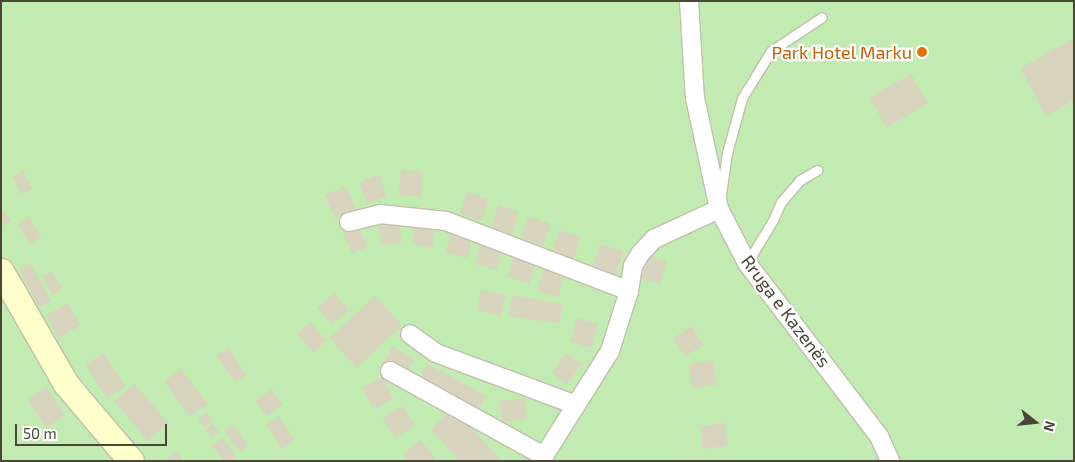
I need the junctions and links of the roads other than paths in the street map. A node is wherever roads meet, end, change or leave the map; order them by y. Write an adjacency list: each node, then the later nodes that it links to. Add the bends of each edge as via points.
1 (690, 1): 4 (street, Rruga e Kazenës, via 695,98)
2 (822, 17): 4 (lane, via 771,51 742,98 727,153)
3 (818, 170): 6 (lane, via 800,180 781,202)
4 (719, 209): 6 (street, Rruga e Kazenës); 8 (street, via 654,239 633,266)
5 (349, 222): 8 (street, via 380,214 446,221)
6 (747, 263): 13 (street, Rruga e Kazenës, via 879,436)
7 (1, 271): 12 (main road, via 66,384)
8 (629, 291): 11 (street, via 610,351)
9 (410, 334): 11 (street, via 436,353)
10 (390, 372): 11 (street, via 544,456)
11 (576, 405)
12 (131, 461)
13 (890, 461)

